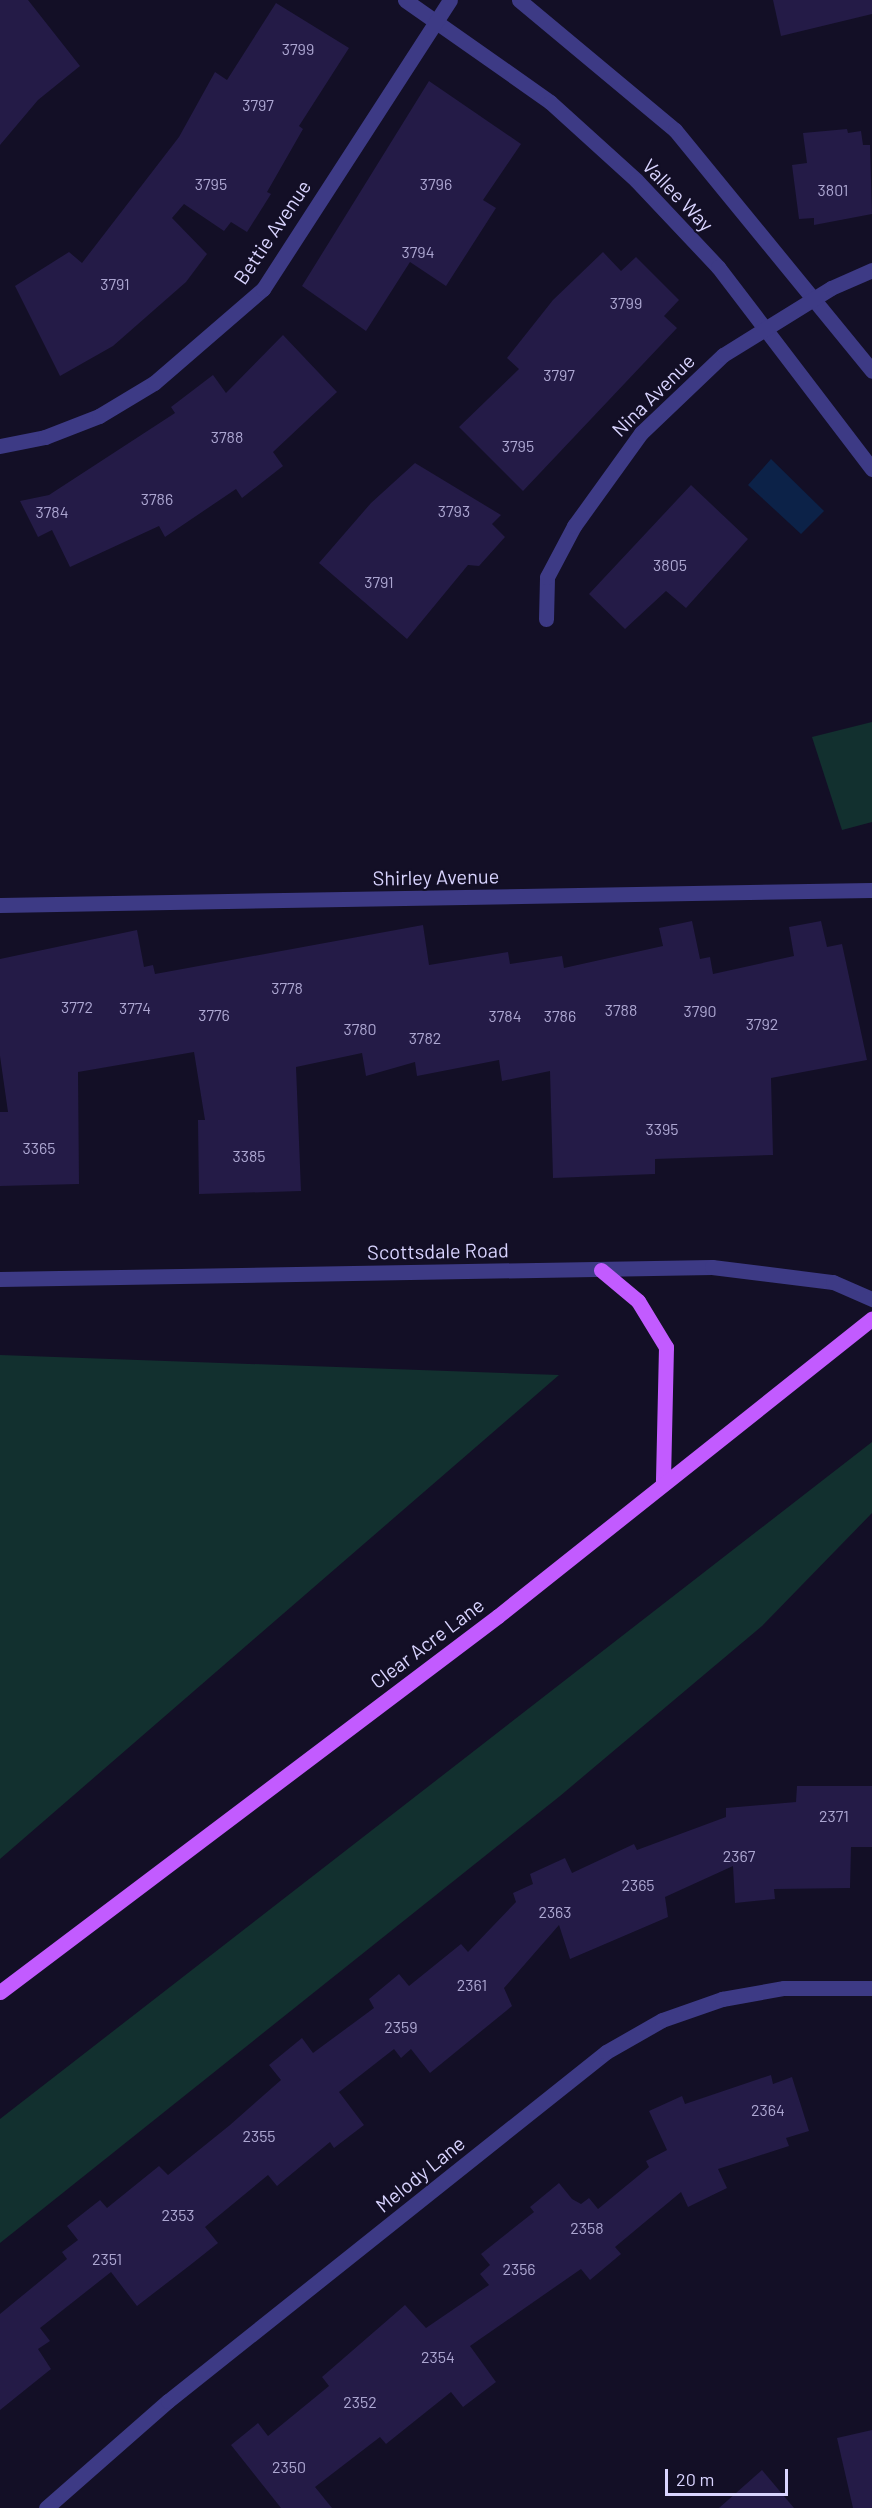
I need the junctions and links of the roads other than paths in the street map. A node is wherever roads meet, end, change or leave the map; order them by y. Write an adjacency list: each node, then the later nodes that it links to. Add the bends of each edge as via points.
1 (405, 0): 4 (street, Vallee Way)
2 (450, 0): 4 (street, Bettie Avenue)
3 (519, 0): 6 (street, Vallee Way, via 675,130)
4 (436, 19): 7 (street, Vallee Way, via 550,102 636,180 718,267); 9 (street, Bettie Avenue, via 263,289 162,376 108,410 45,437)
5 (872, 270): 6 (street, Nina Avenue)
6 (815, 298): 7 (street, Nina Avenue); 8 (street, Vallee Way)
7 (764, 330): 10 (street, Vallee Way); 11 (street, Nina Avenue, via 723,355 641,433 603,481 547,577)
8 (872, 371)
9 (0, 446)
10 (872, 469)
11 (546, 619)
12 (872, 890): 13 (street, Shirley Avenue)
13 (0, 905)
14 (601, 1270): 15 (street, Scottsdale Road); 16 (street, Scottsdale Road, via 773,1271 833,1282); 18 (main road, via 638,1301 666,1347)
15 (0, 1279)
16 (872, 1299)
17 (872, 1318): 18 (main road, Clear Acre Lane)
18 (663, 1484): 20 (main road, Clear Acre Lane)
19 (872, 1988): 21 (street, Melody Lane, via 784,1989 722,1999 662,2020 606,2052 168,2401)
20 (0, 1992)
21 (46, 2508)

